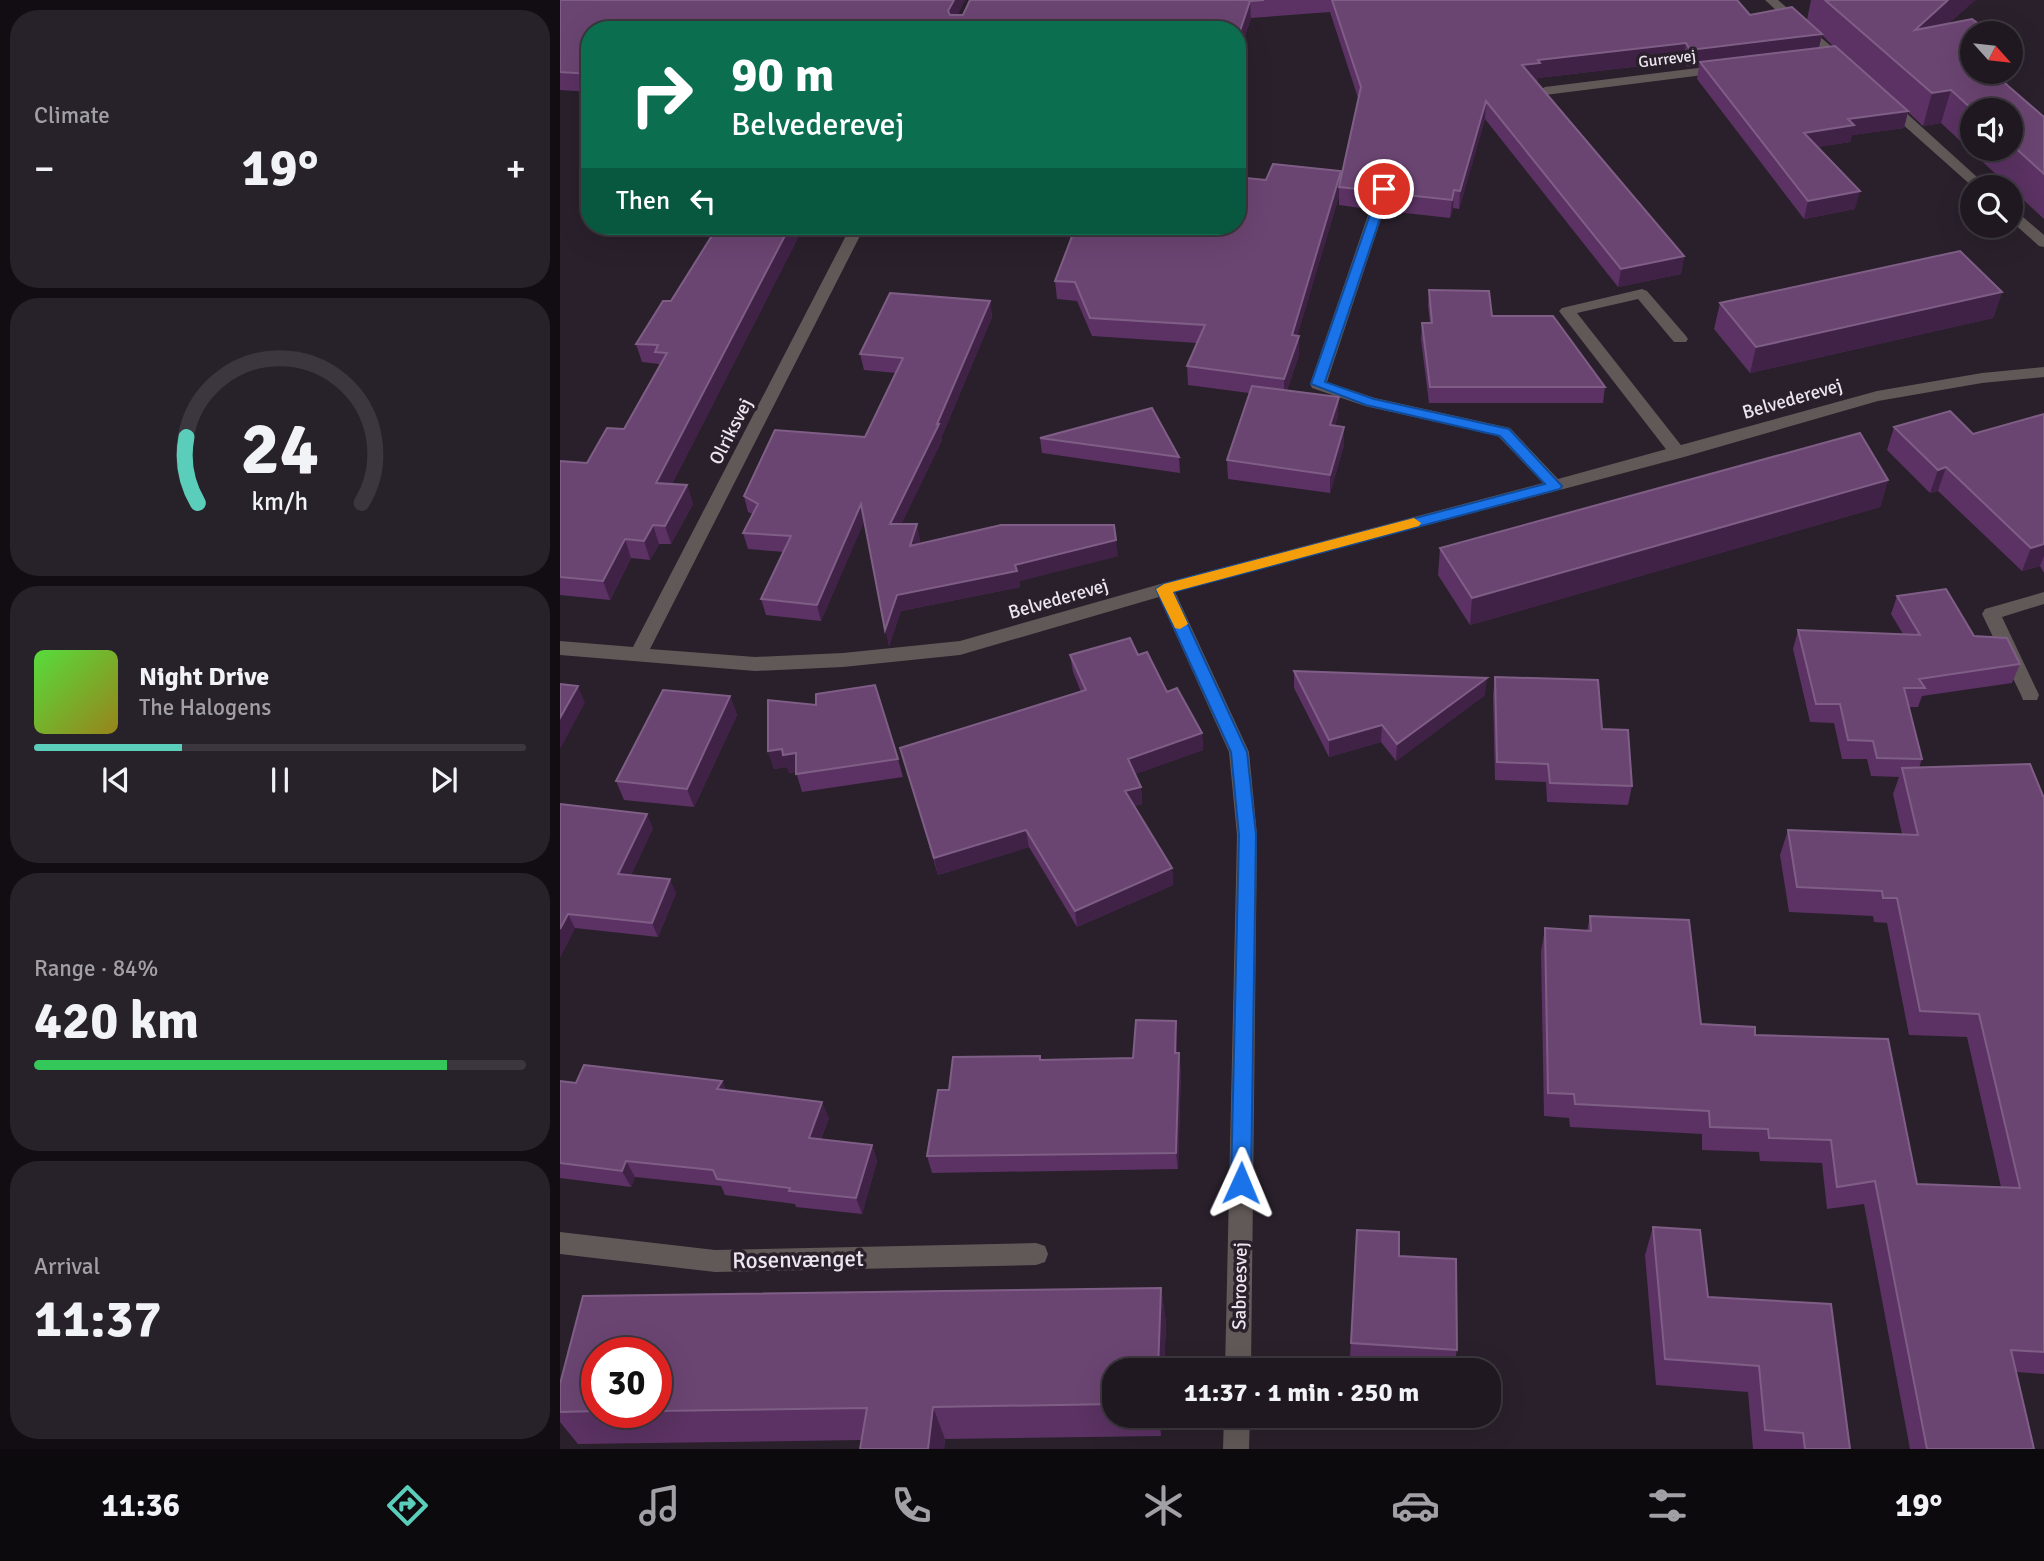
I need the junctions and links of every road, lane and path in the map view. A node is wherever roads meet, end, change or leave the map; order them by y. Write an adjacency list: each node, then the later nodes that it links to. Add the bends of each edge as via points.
1 (1771, 0): 3 (street, via 1827,57)
2 (1738, 68): 4 (street, Gurrevej)
3 (1853, 74)
4 (1545, 91)
5 (1873, 91): 6 (street)
6 (1968, 175)
7 (1384, 189): 14 (street, via 1318,384 1371,402 1504,432)
8 (2023, 225): 10 (street)
9 (853, 235): 18 (street, Olriksvej)
10 (2044, 243)
11 (1680, 339): 13 (street, via 1642,293 1567,311)
12 (2044, 372): 13 (street, Belvederevej, via 1877,396)
13 (1678, 453): 14 (street, Belvederevej)
14 (1555, 486): 15 (street, Belvederevej)
15 (1164, 589): 18 (street, Belvederevej, via 960,648 754,664); 22 (street, Sabroesvej, via 1239,752 1247,835)
16 (2044, 598): 19 (street, via 1991,614)
17 (560, 648): 18 (street, Belvederevej)
18 (638, 655)
19 (2030, 695)
20 (560, 1243): 21 (street, Rosenvænget, via 715,1261)
21 (1036, 1254)
22 (1238, 1358)
23 (1237, 1428): 24 (street)
24 (1236, 1449)

